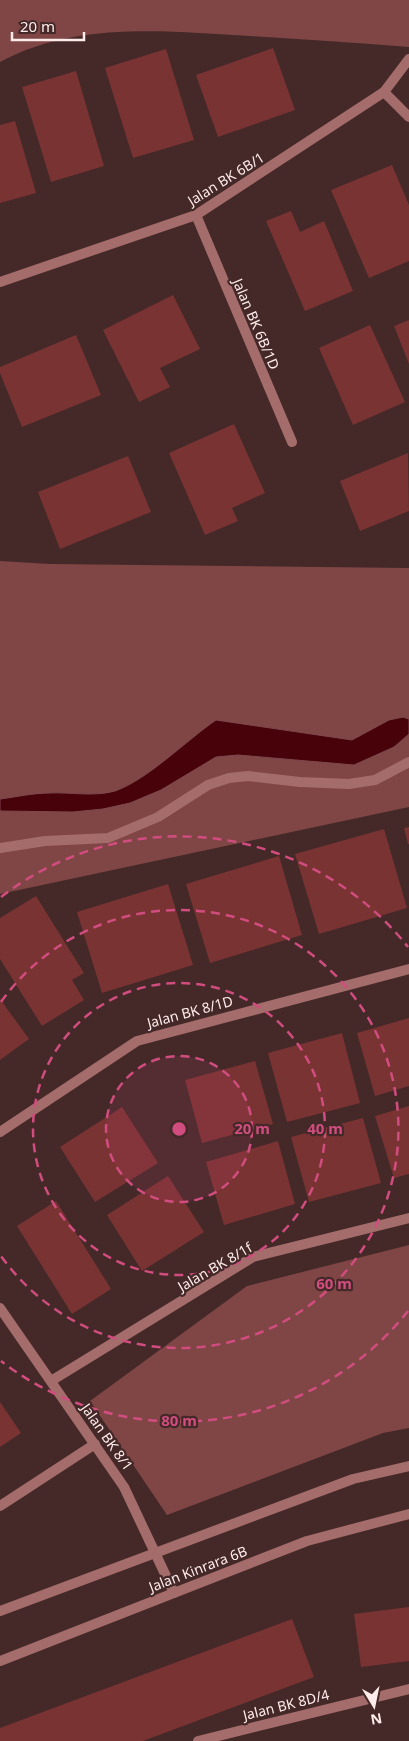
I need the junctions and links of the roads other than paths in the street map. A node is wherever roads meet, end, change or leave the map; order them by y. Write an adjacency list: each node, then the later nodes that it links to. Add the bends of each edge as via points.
1 (409, 59): 2 (street, Jalan BK 6B/1)
2 (384, 92): 3 (street); 4 (street, Jalan BK 6B/1)
3 (409, 117)
4 (196, 216): 5 (street, Jalan BK 6B/1); 6 (street, Jalan BK 6B/1D)
5 (0, 282)
6 (292, 442)
7 (409, 762): 8 (street, via 375,780 349,784 248,776 229,778 208,786 158,817 108,838 45,841)
8 (0, 848)
9 (409, 969): 10 (street, Jalan BK 8/1D, via 137,1040)
10 (0, 1132)
11 (409, 1218): 13 (street, Jalan BK 8/1f, via 253,1257)
12 (0, 1308): 13 (street, Jalan BK 8/1)
13 (51, 1381): 14 (street, Jalan BK 8/1)
14 (95, 1444): 16 (street); 18 (street, Jalan BK 8/1, via 124,1487)
15 (409, 1466): 18 (street, via 353,1479)
16 (0, 1506)
17 (409, 1514): 19 (street, Jalan Kinrara 6B, via 307,1541)
18 (156, 1554): 19 (street, Jalan BK 8/1); 20 (street)
19 (174, 1593): 21 (street, Jalan Kinrara 6B)
20 (0, 1611)
21 (0, 1661)
22 (409, 1689): 23 (street, Jalan BK 8D/4)
23 (198, 1741)

